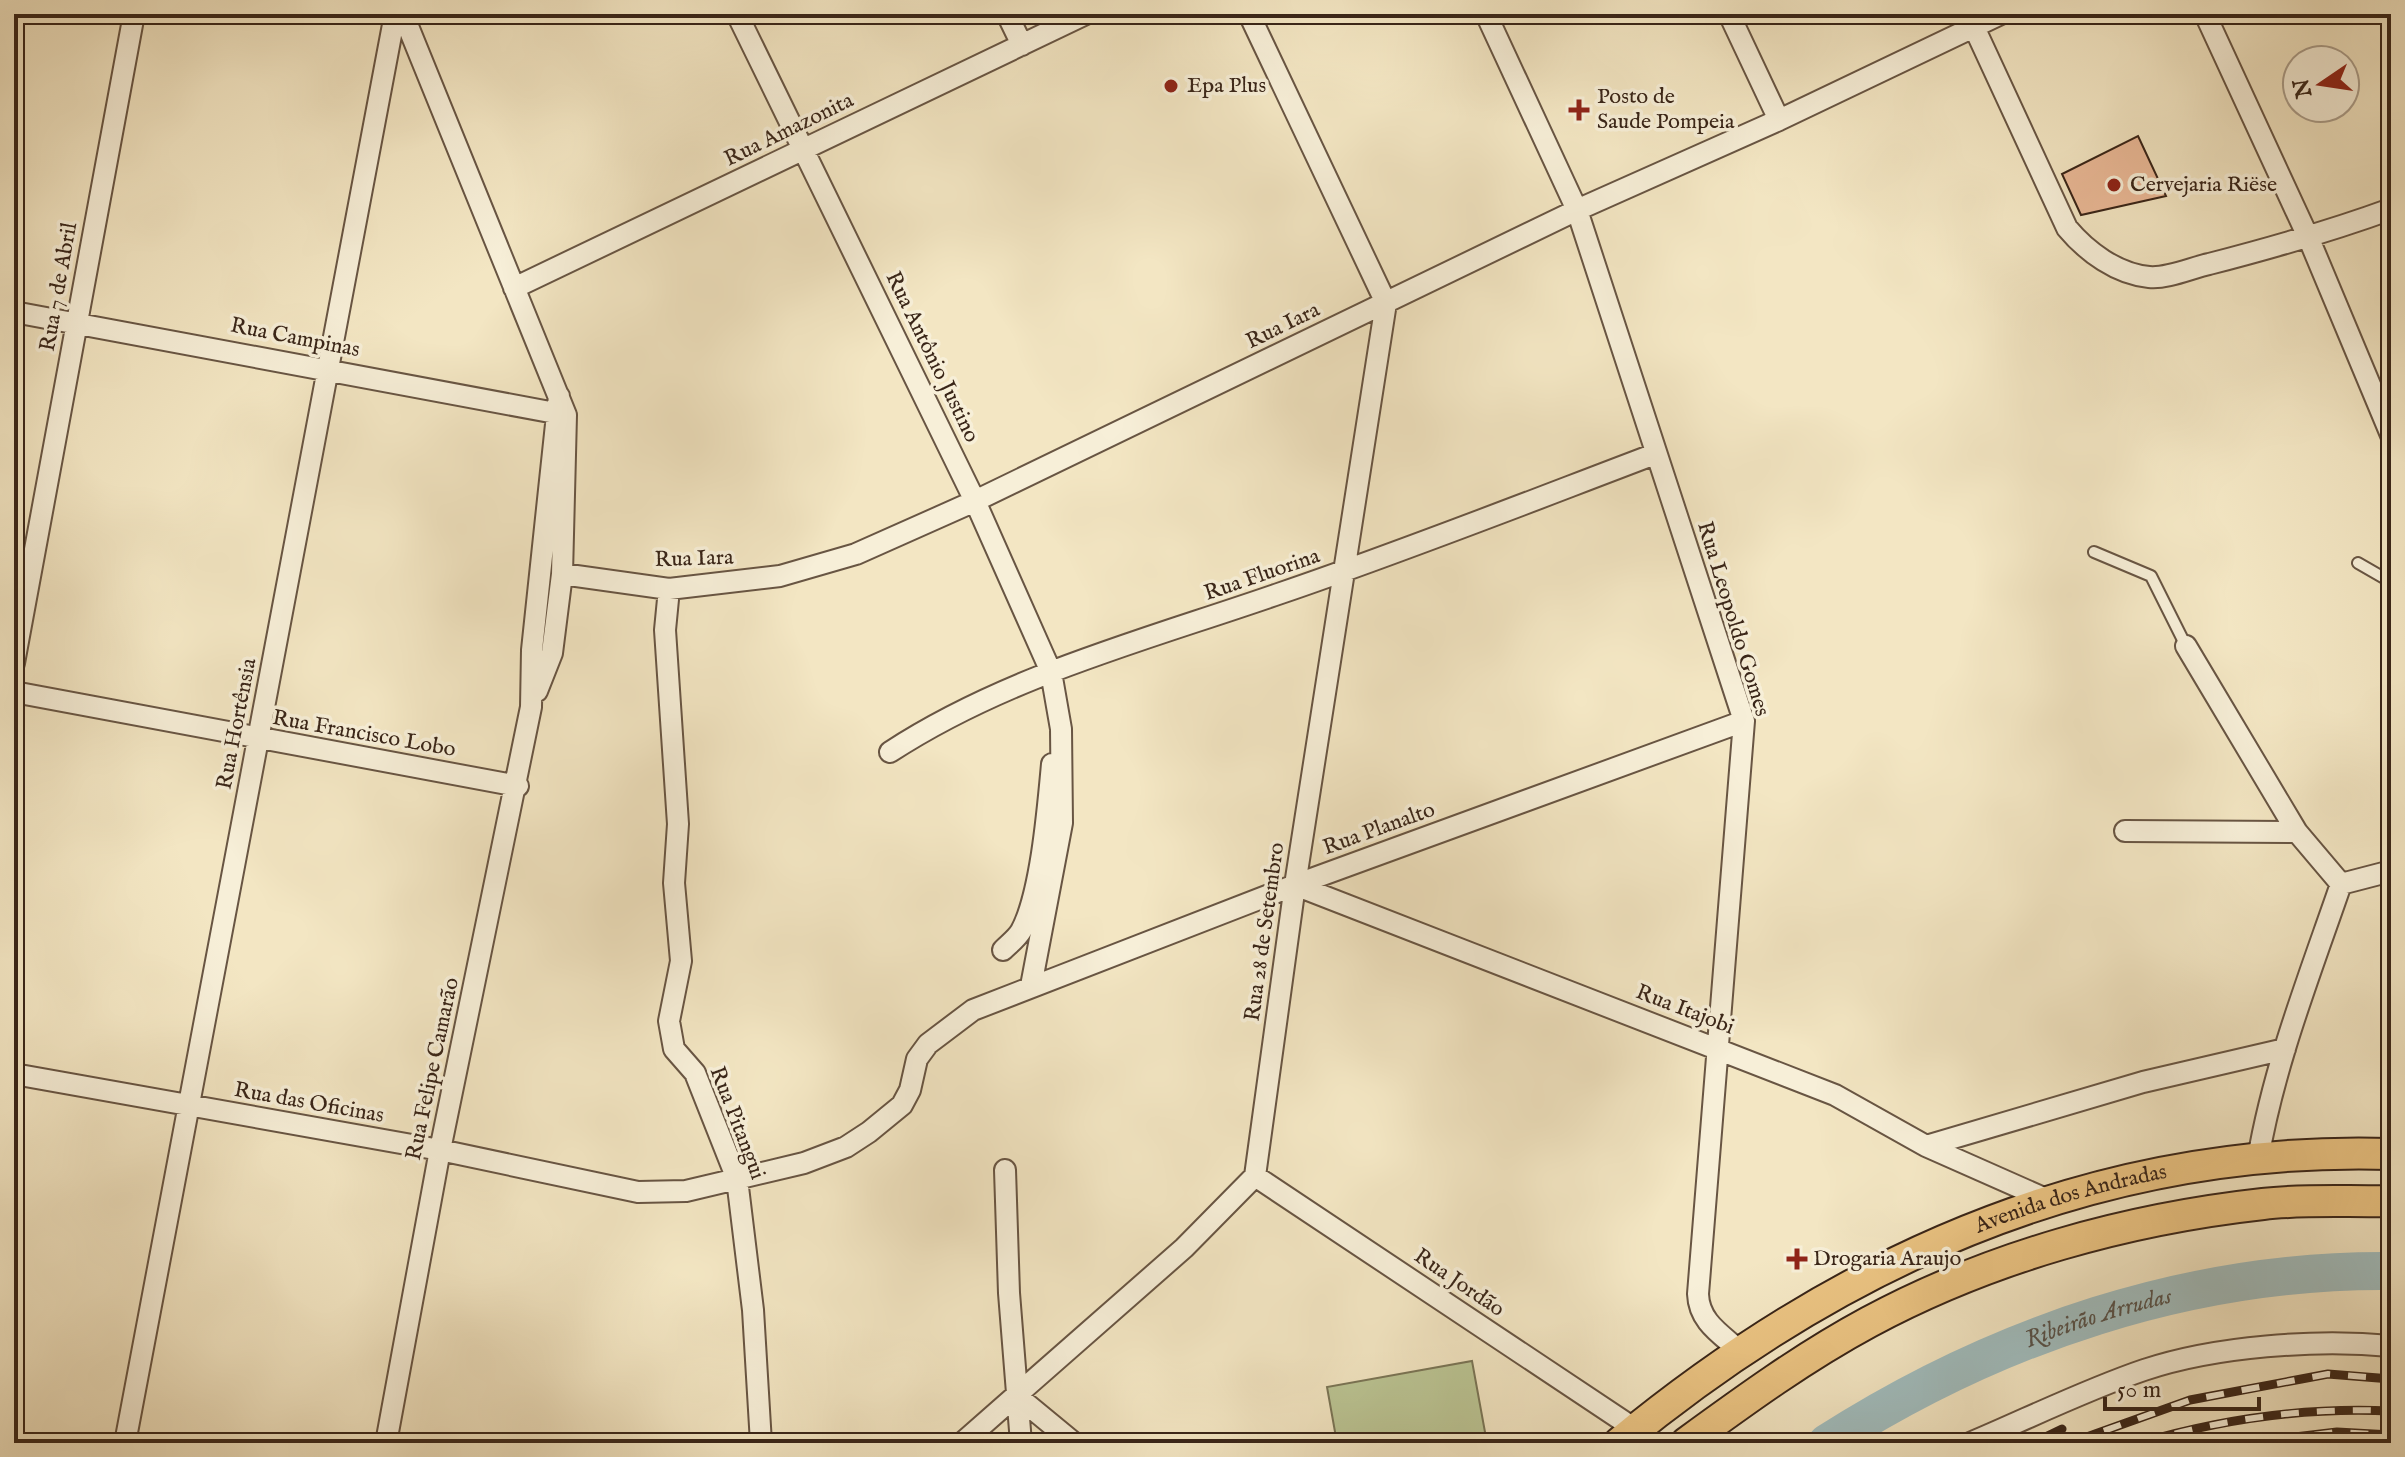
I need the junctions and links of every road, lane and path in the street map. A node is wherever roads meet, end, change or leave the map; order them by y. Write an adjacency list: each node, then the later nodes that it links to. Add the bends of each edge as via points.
1 (134, 14): 22 (street, Rua 7 de Abril)
2 (395, 14): 23 (street, Rua Hortênsia)
3 (403, 14): 19 (street)
4 (737, 14): 15 (street, Rua Antônio Justino)
5 (1007, 14): 13 (street)
6 (1086, 14): 13 (street, Rua Amazonita)
7 (1249, 14): 20 (street)
8 (1486, 14): 17 (street, Rua Leopoldo Gomes)
9 (1729, 14): 14 (street)
10 (2001, 14): 12 (street, Rua Iara)
11 (2205, 14): 18 (street)
12 (1972, 21): 14 (street, Rua Iara); 18 (street, via 2067,228 2114,267 2150,277)
13 (1022, 45): 15 (street, Rua Amazonita)
14 (1779, 120): 17 (street, Rua Iara)
15 (803, 150): 19 (street, Rua Amazonita); 27 (street, Rua Antônio Justino)
16 (2391, 209): 18 (street)
17 (1577, 210): 20 (street, Rua Iara); 26 (street, Rua Leopoldo Gomes)
18 (2309, 239): 25 (street)
19 (514, 288): 24 (street)
20 (1386, 303): 27 (street, Rua Iara); 30 (street, Rua 28 de Setembro)
21 (14, 312): 22 (street, Rua Campinas)
22 (77, 322): 23 (street, Rua Campinas); 35 (street, Rua 7 de Abril)
23 (328, 369): 24 (street, Rua Campinas); 41 (street, Rua Hortênsia)
24 (560, 408): 31 (street, Rua Felipe Camarão); 38 (street, Rua Felipe Camarão, via 532,650)
25 (2391, 435)
26 (1655, 454): 30 (street, Rua Fluorina); 39 (street, Rua Leopoldo Gomes)
27 (975, 501): 33 (street, Rua Iara, via 856,554 780,576); 36 (street, Rua Antônio Justino)
28 (2094, 552): 34 (lane, via 2151,576)
29 (2358, 563): 32 (lane)
30 (1344, 572): 36 (street, Rua Fluorina); 48 (street, Rua 28 de Setembro)
31 (562, 574): 33 (street, Rua Iara); 38 (street, Rua Felipe Camarão, via 552,653)
32 (2391, 582)
33 (669, 589): 61 (street, Rua Pitangui, via 665,630 681,961 669,1021 674,1049 695,1073)
34 (2186, 646): 45 (street)
35 (14, 663)
36 (1051, 672): 40 (street, Rua Antônio Justino); 42 (street, Rua Fluorina, via 937,721)
37 (14, 692): 41 (street, Rua Francisco Lobo)
38 (531, 707): 43 (street, Rua Felipe Camarão)
39 (1744, 721): 48 (street, Rua Planalto); 51 (street, Rua Leopoldo Gomes)
40 (1061, 729): 49 (street, Rua Antônio Justino, via 1053,751 1034,885 1020,932); 50 (street, Rua Antônio Justino, via 1062,823)
41 (258, 739): 43 (street, Rua Francisco Lobo); 54 (street, Rua Hortênsia)
42 (890, 752)
43 (518, 786): 56 (street, Rua Felipe Camarão)
44 (2125, 831): 45 (street)
45 (2297, 832): 47 (street)
46 (2391, 871): 47 (street)
47 (2341, 884): 52 (street)
48 (1295, 885): 50 (street, Rua Planalto); 51 (street, Rua Itajobi); 60 (street, Rua 28 de Setembro)
49 (1003, 950)
50 (1031, 986): 61 (street, via 973,1010 939,1032 917,1059 902,1105 869,1132 804,1163)
51 (1720, 1049): 55 (street, Rua Itajobi, via 1835,1095); 65 (street, Rua Leopoldo Gomes, via 1699,1308)
52 (2285, 1049): 55 (street, via 2143,1082); 58 (street)
53 (14, 1074): 54 (street, Rua das Oficinas)
54 (188, 1107): 56 (street, Rua das Oficinas); 68 (street, Rua Hortênsia)
55 (1926, 1146): 62 (street, Rua Itajobi)
56 (440, 1150): 61 (street, Rua das Oficinas, via 638,1192 686,1191); 69 (street, Rua Felipe Camarão)
57 (2391, 1154): 58 (main road, Avenida dos Andradas)
58 (2258, 1159): 62 (main road, Avenida dos Andradas, via 2222,1161)
59 (1005, 1170): 66 (street)
60 (1255, 1176): 66 (street, via 1184,1248); 67 (street, Rua Jordão)
61 (737, 1179): 70 (street, Rua Pitangui, via 753,1310)
62 (2048, 1200): 65 (main road, Avenida dos Andradas, via 1973,1226 1891,1264)
63 (2391, 1201): 74 (main road, Avenida dos Andradas, via 2265,1204 2191,1216 2062,1244 1990,1267 1869,1322 1766,1384)
64 (2391, 1346): 75 (street, via 2351,1342 2246,1348 2145,1369)
65 (1741, 1352): 67 (main road, Avenida dos Andradas)
66 (1017, 1396): 71 (street); 72 (street); 73 (street)
67 (1636, 1438)
68 (125, 1443)
69 (386, 1443)
70 (761, 1443)
71 (962, 1443)
72 (1021, 1443)
73 (1074, 1443)
74 (1686, 1443)
75 (1970, 1443)

